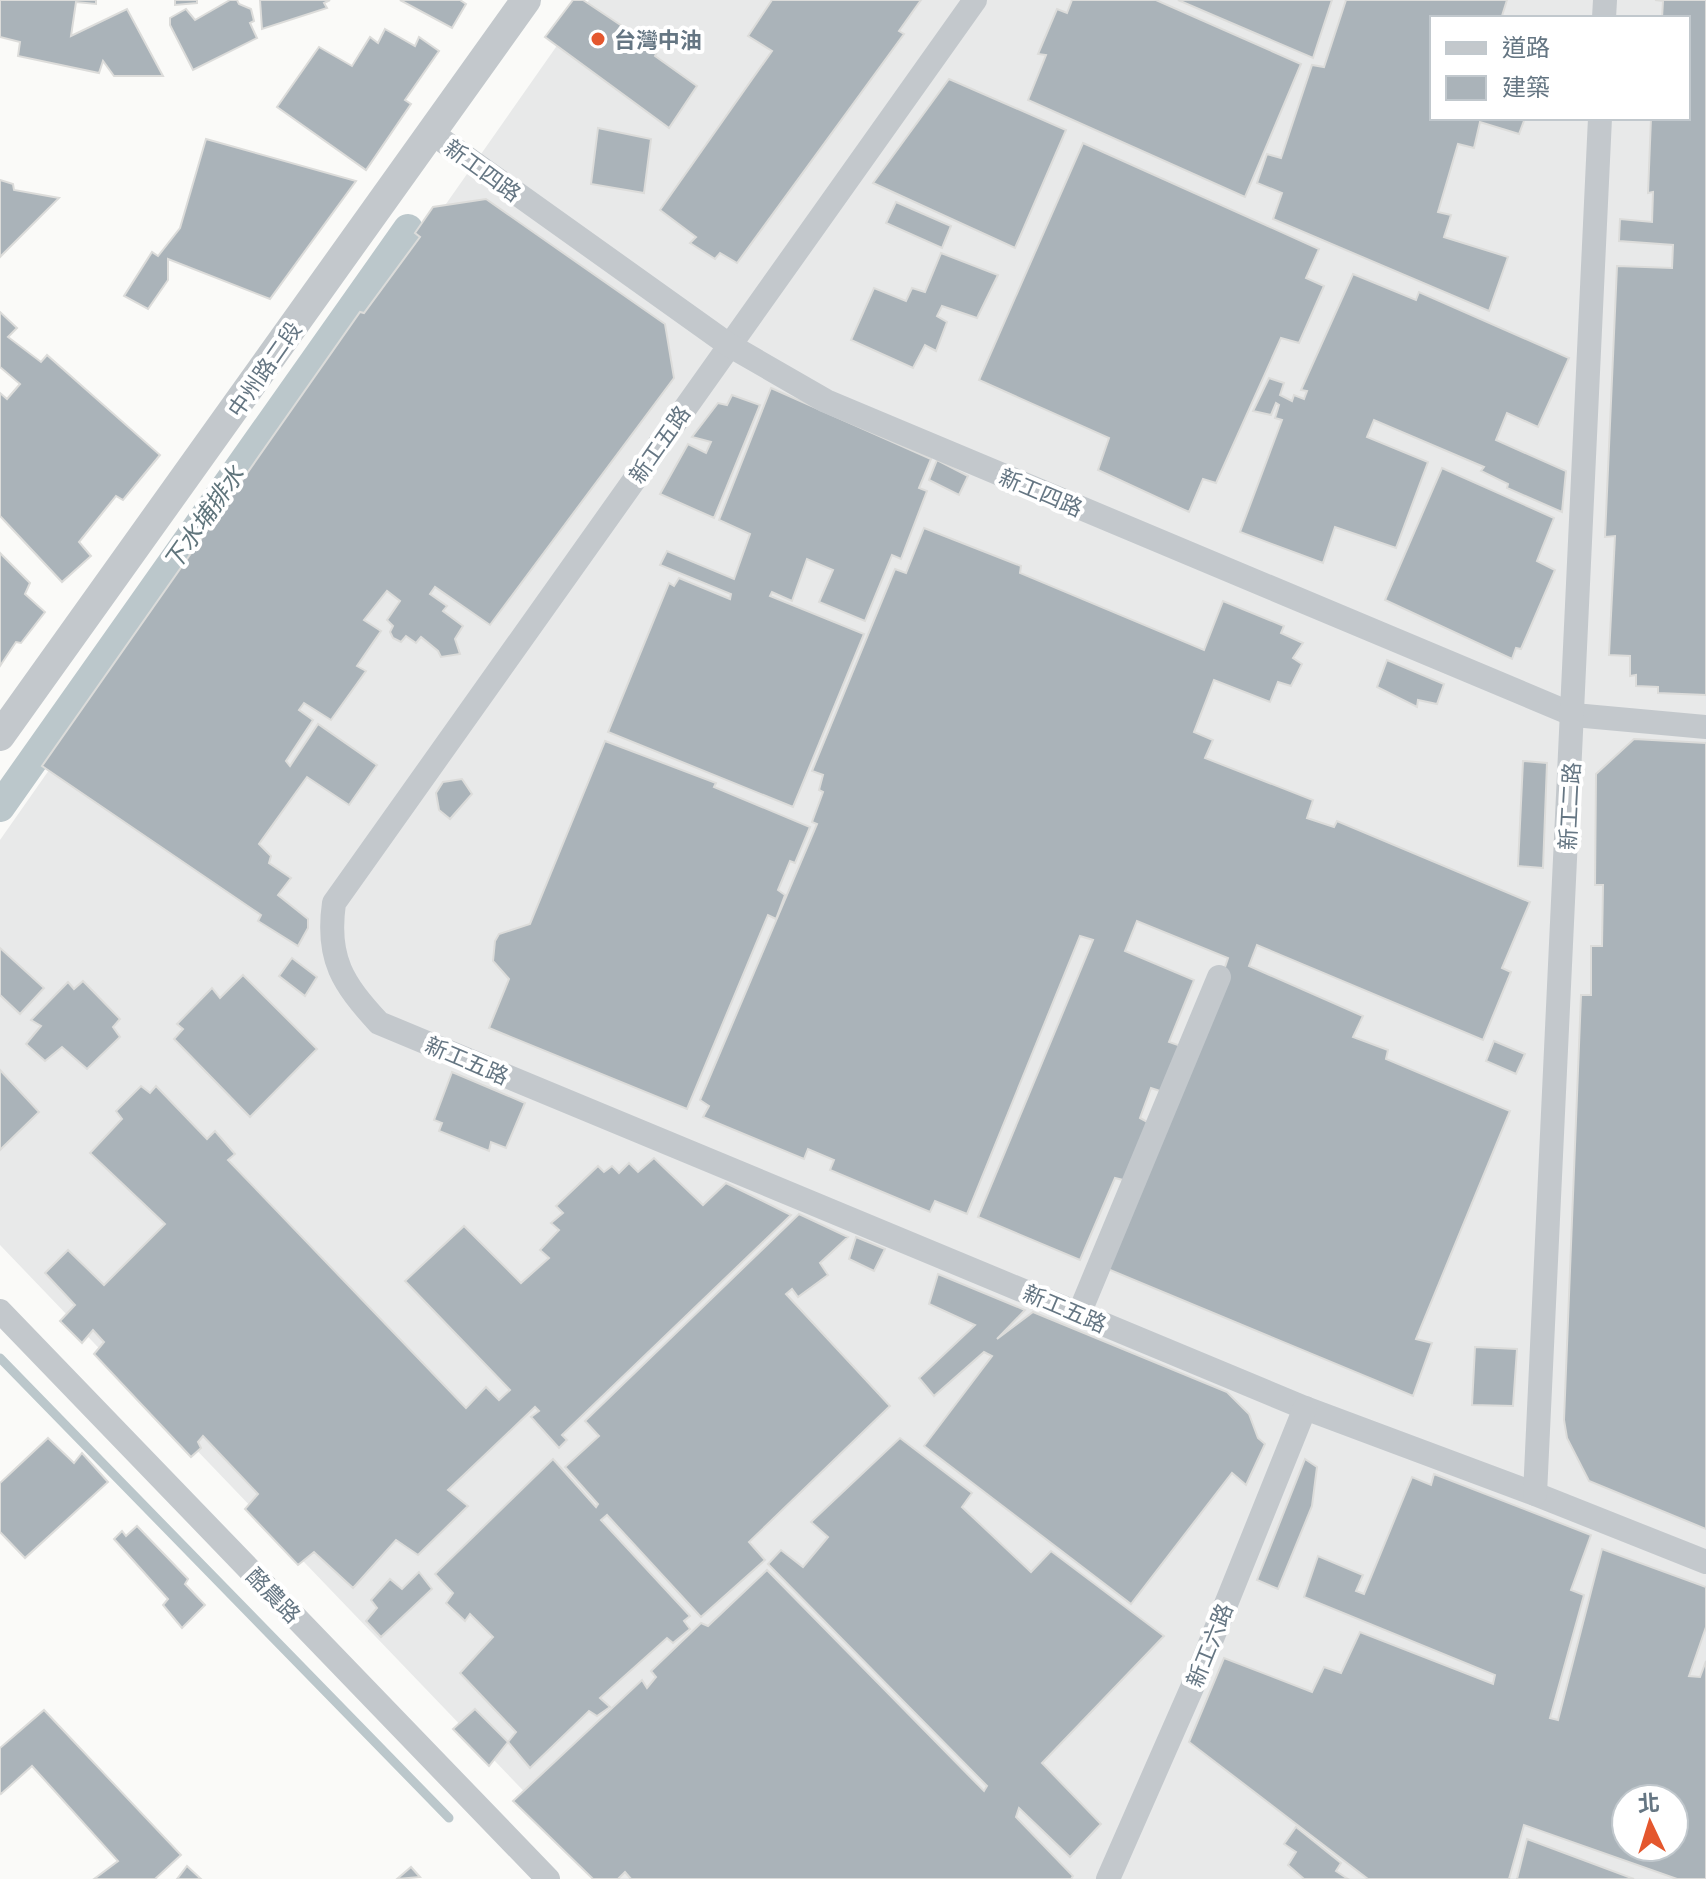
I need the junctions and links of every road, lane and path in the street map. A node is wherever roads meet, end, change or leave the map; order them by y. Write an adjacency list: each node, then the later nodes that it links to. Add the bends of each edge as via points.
1 (526, 0): 4 (street, 中州路二段)
2 (975, 0): 5 (street, 新工五路)
3 (1600, 120): 6 (street, 新工二路)
4 (432, 133): 5 (street, 新工四路); 8 (street, 中州路二段)
5 (729, 345): 6 (street, 新工四路, via 826,401); 11 (street, 新工五路, via 334,903 335,956 351,993 379,1023)
6 (1574, 715): 7 (street, 新工四路); 13 (street, 新工二路)
7 (1706, 727)
8 (0, 736)
9 (1219, 977): 11 (street)
10 (0, 1311): 15 (street, 酪農路)
11 (1079, 1314): 12 (street, 新工五路)
12 (1305, 1408): 13 (street, 新工五路); 16 (street, 新工六路)
13 (1535, 1494): 14 (street, 新工五路)
14 (1706, 1562)
15 (548, 1879)
16 (1108, 1879)

